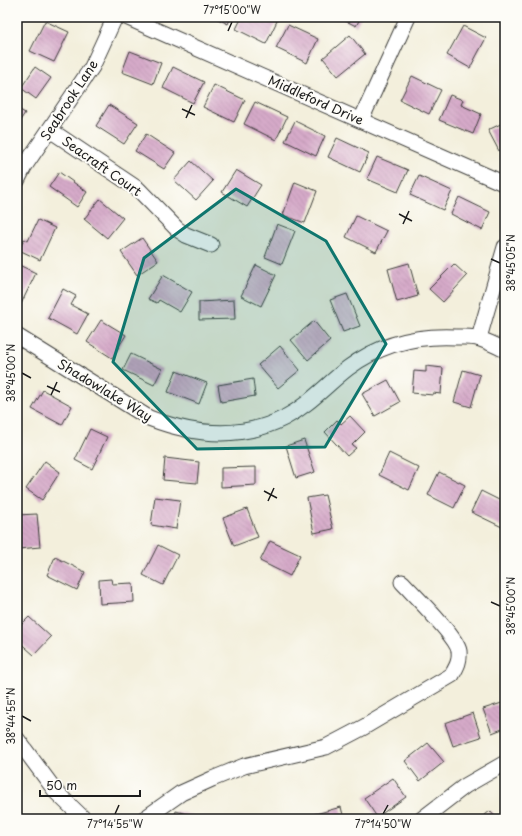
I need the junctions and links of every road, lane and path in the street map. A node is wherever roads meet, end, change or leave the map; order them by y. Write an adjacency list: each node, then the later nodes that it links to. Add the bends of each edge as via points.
1 (115, 17): 5 (street, Seabrook Lane, via 92,67)
2 (126, 17): 4 (street, Middleford Drive)
3 (408, 17): 4 (street)
4 (361, 120): 7 (street, Middleford Drive)
5 (50, 130): 6 (street, Seabrook Lane); 8 (street, Seacraft Court, via 138,189 177,229)
6 (17, 181)
7 (505, 184)
8 (211, 244)
9 (505, 247): 11 (street)
10 (17, 336): 11 (street, Shadowlake Way, via 149,418 170,426 220,434 238,432 282,419 316,398 349,367 367,355 394,344 426,337)
11 (479, 338): 12 (street, Shadowlake Way)
12 (505, 350)
13 (402, 582): 17 (street, via 440,622 459,649 459,663 452,675 364,728 326,747 244,766 181,793)
14 (17, 739): 16 (street, via 57,793)
15 (505, 763): 18 (street, via 465,786)
16 (84, 819)
17 (144, 819)
18 (422, 819)

